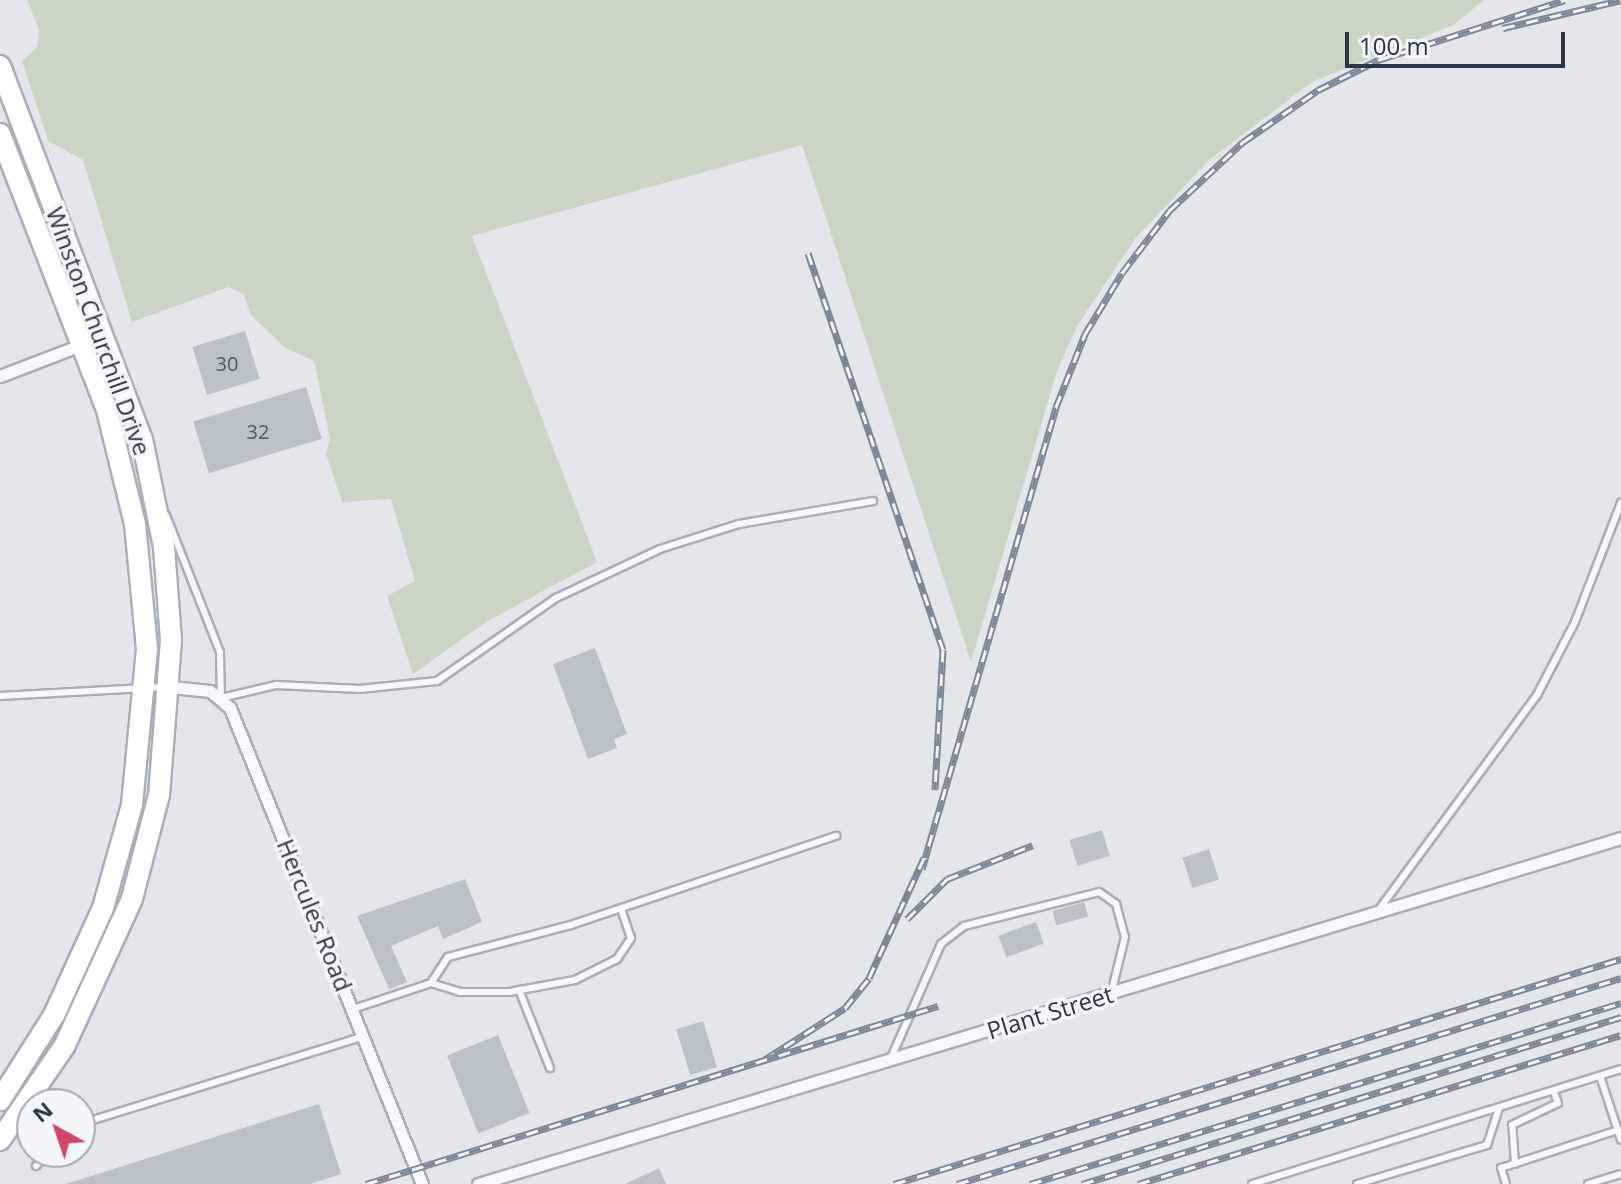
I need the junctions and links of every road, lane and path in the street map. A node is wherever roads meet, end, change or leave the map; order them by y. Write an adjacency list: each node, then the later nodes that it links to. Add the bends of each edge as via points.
1 (0, 66): 3 (highway, Winston Churchill Drive)
2 (0, 134): 4 (highway, Winston Churchill Drive)
3 (104, 336): 4 (street); 6 (highway, Winston Churchill Drive)
4 (82, 345): 5 (street); 10 (highway, Winston Churchill Drive, via 135,524)
5 (0, 376)
6 (156, 498): 9 (highway, Winston Churchill Drive, via 170,598); 12 (lane, via 192,566 220,652)
7 (873, 501): 12 (lane, via 739,524 660,549 556,598 437,681 360,689 276,685)
8 (1621, 503): 15 (lane, via 1575,622 1537,695)
9 (171, 687): 10 (lane); 12 (street); 31 (highway, Winston Churchill Drive, via 151,830 114,945 65,1045)
10 (146, 688): 11 (lane); 27 (highway, Winston Churchill Drive, via 132,805 103,908 54,1015)
11 (0, 696)
12 (221, 698): 20 (street, Hercules Road, via 238,722)
13 (836, 836): 16 (lane)
14 (1621, 838): 15 (street, Plant Street)
15 (1380, 908): 19 (street, Plant Street)
16 (621, 909): 17 (lane, via 448,957); 18 (lane, via 631,938 617,959 575,980)
17 (431, 983): 18 (lane, via 461,992); 20 (lane)
18 (519, 990): 23 (lane)
19 (1110, 993): 22 (street, Plant Street); 22 (lane, via 1125,937 1116,904 1099,892 964,926 941,944)
20 (353, 1009): 21 (street, Hercules Road)
21 (364, 1036): 29 (lane); 36 (street, Hercules Road)
22 (889, 1061): 37 (street, Plant Street)
23 (550, 1068)
24 (1621, 1069): 25 (lane)
25 (1600, 1076): 26 (lane); 30 (lane)
26 (1554, 1092): 28 (lane); 33 (lane, via 1558,1103 1512,1125)
27 (0, 1100)
28 (1499, 1108): 35 (lane); 39 (lane, via 1487,1145)
29 (96, 1119)
30 (1618, 1130): 32 (lane); 33 (lane)
31 (0, 1140)
32 (1621, 1140)
33 (1515, 1164): 40 (lane, via 1501,1168)
34 (1621, 1174): 41 (lane)
35 (1267, 1182): 38 (lane)
36 (422, 1184)
37 (478, 1184)
38 (1252, 1184)
39 (1357, 1184)
40 (1506, 1184)
41 (1588, 1184)

